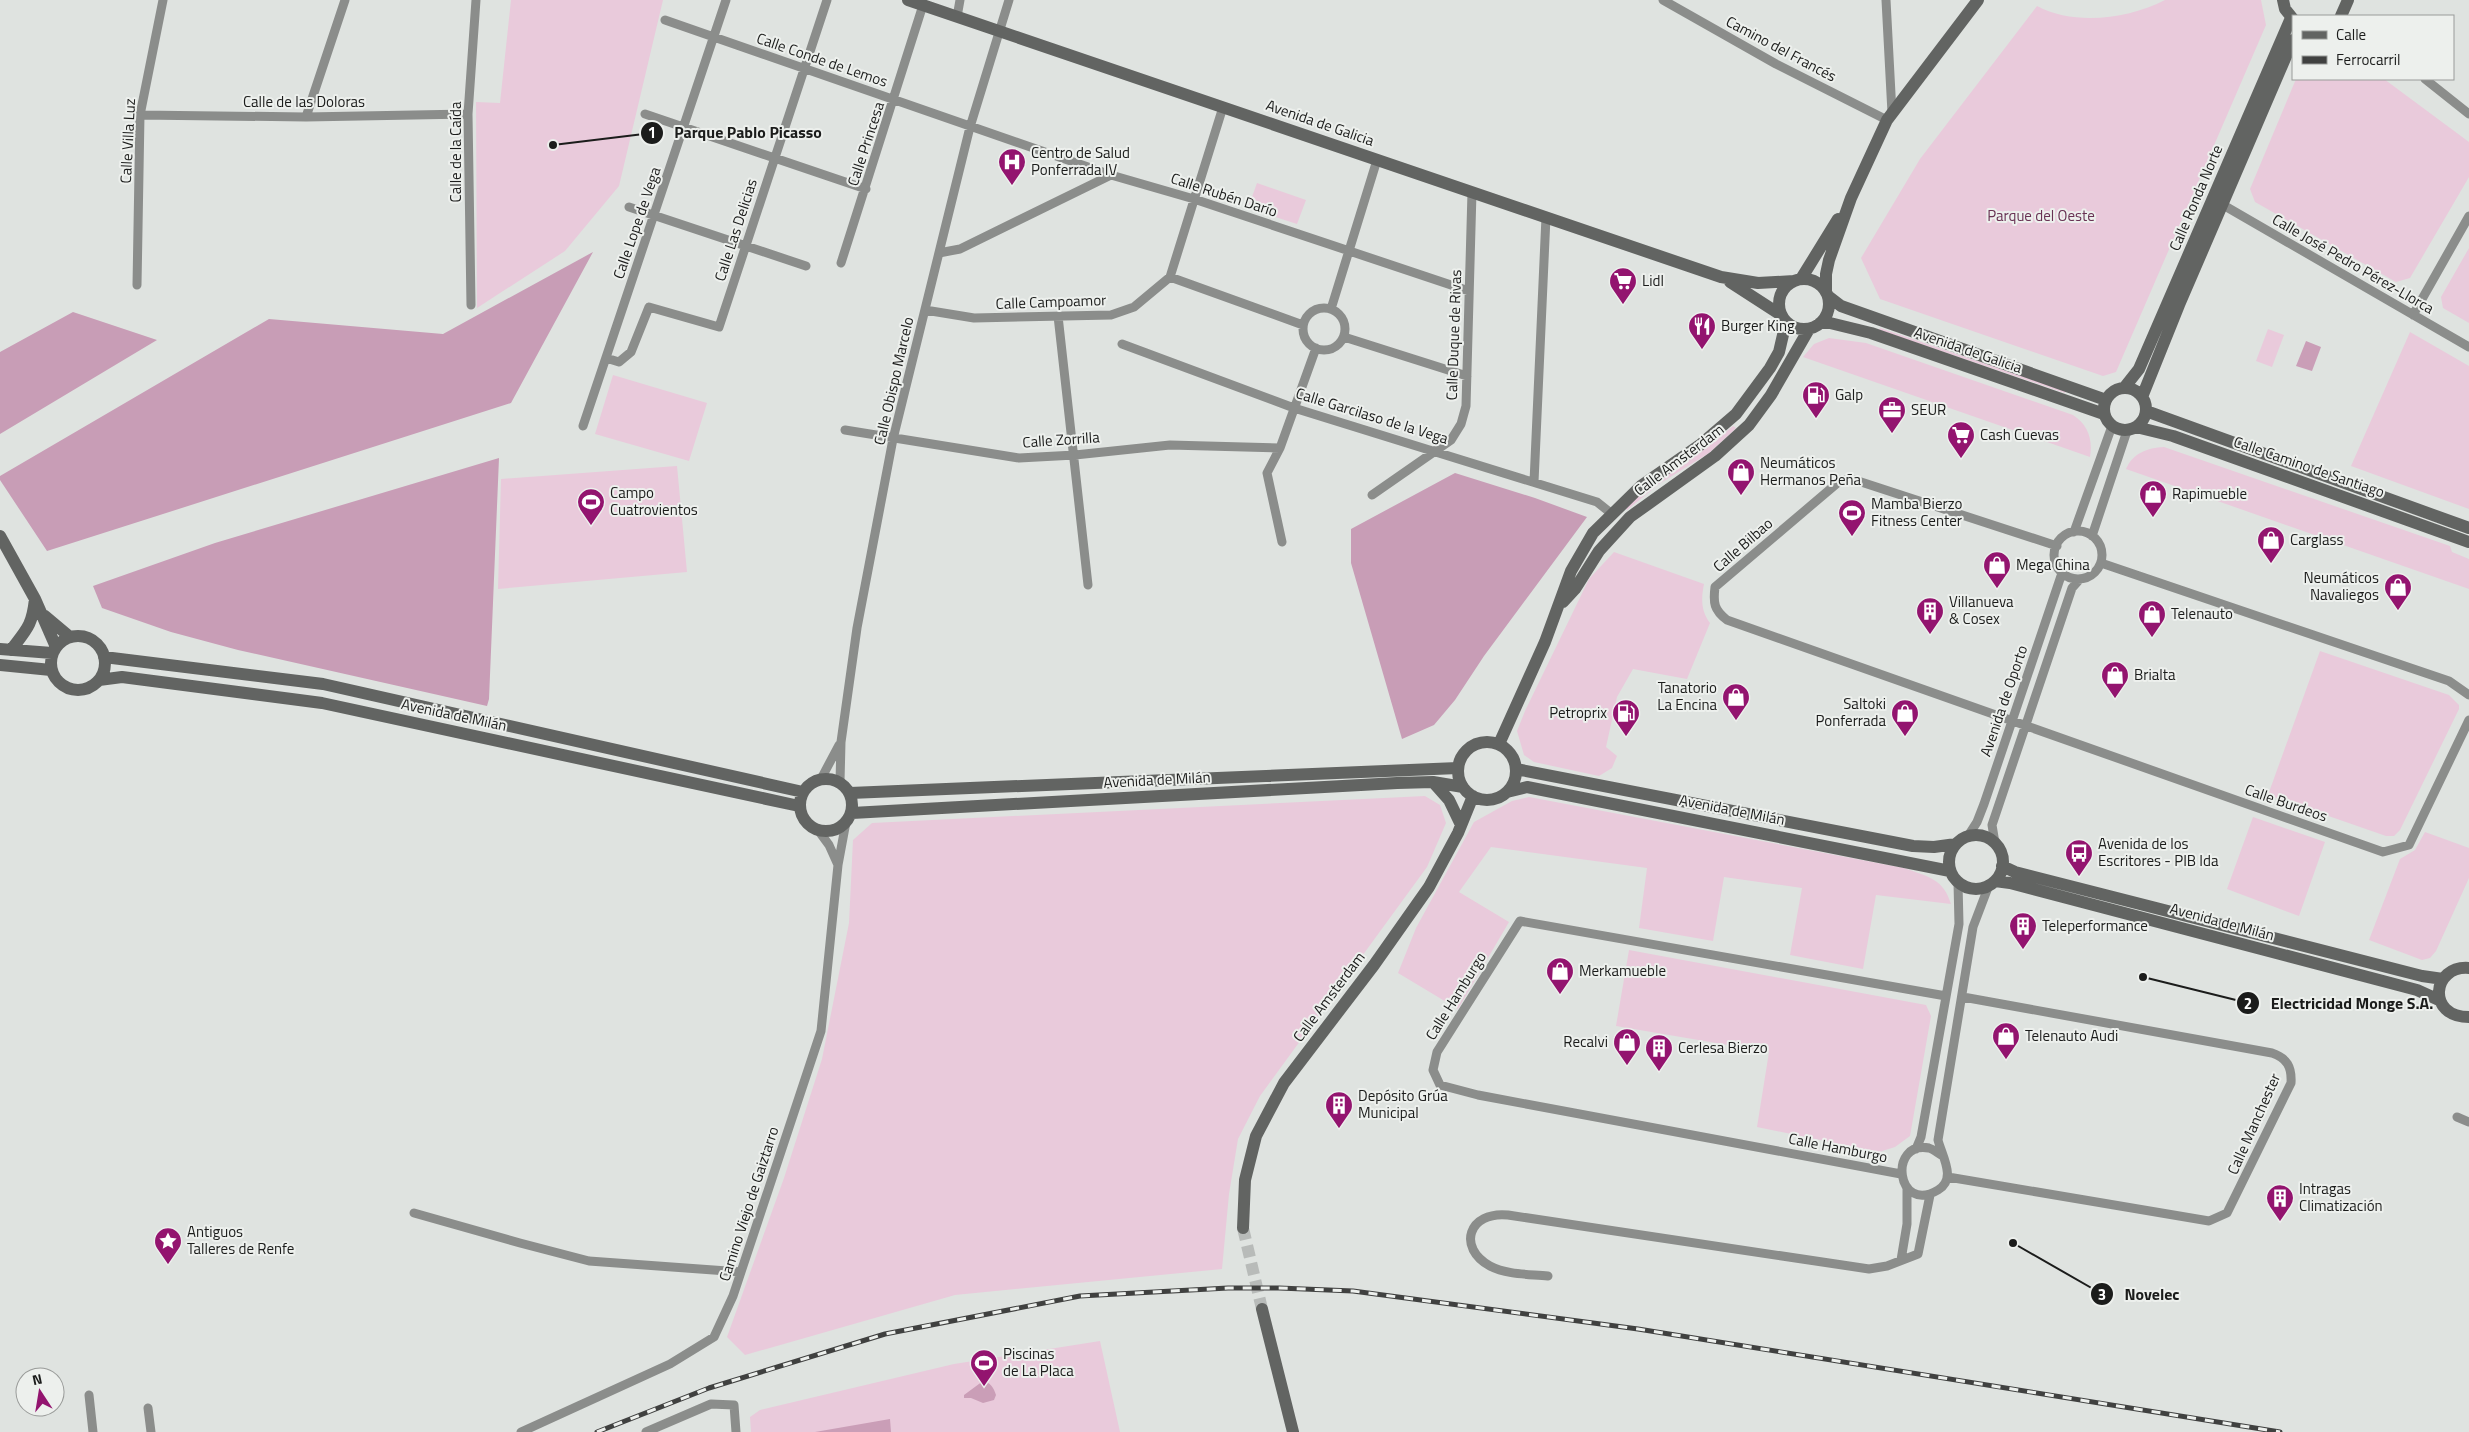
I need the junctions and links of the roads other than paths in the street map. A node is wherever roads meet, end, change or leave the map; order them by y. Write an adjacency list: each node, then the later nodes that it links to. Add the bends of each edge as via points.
1 (163, 0): 26 (street, Calle Villa Luz)
2 (345, 0): 30 (street)
3 (476, 0): 27 (street, Calle de la Caída)
4 (726, 0): 20 (street, Calle Lope de Vega)
5 (827, 0): 22 (street, Calle Las Delicias)
6 (908, 0): 14 (street, Avenida de Galicia)
7 (960, 0): 16 (street)
8 (1008, 0): 19 (street, Calle Obispo Marcelo)
9 (1663, 0): 31 (street, Camino del Francés, via 1776,64)
10 (1886, 0): 31 (street)
11 (1978, 0): 31 (street)
12 (2283, 0): 17 (street)
13 (2348, 0): 15 (street)
14 (923, 5): 16 (street, Avenida de Galicia); 24 (street, Calle Princesa)
15 (2343, 15)
16 (957, 17): 19 (street, Avenida de Galicia)
17 (2292, 18): 41 (street, Calle Ronda Norte)
18 (665, 20): 20 (street, Calle Conde de Lemos)
19 (1000, 31): 25 (street, Avenida de Galicia); 32 (street, Calle Obispo Marcelo)
20 (715, 37): 22 (street, Calle Conde de Lemos); 33 (street, Calle Lope de Vega)
21 (2292, 42): 41 (street, Calle Ronda Norte)
22 (805, 70): 24 (street, Calle Conde de Lemos); 34 (street, Calle Las Delicias)
23 (2426, 80): 29 (street)
24 (894, 100): 32 (street, Calle Conde de Lemos); 37 (street, Calle Princesa)
25 (1223, 107): 35 (street, Avenida de Galicia); 40 (street)
26 (140, 114): 30 (street, Calle de las Doloras); 54 (street, Calle Villa Luz)
27 (468, 114): 30 (street, Calle de las Doloras); 57 (street, Calle de la Caída)
28 (646, 114): 33 (street)
29 (2469, 114)
30 (306, 117)
31 (1890, 117): 39 (street)
32 (970, 127): 36 (street, Calle Rubén Darío); 48 (street, Calle Obispo Marcelo)
33 (684, 128): 34 (street); 43 (street, Calle Lope de Vega)
34 (774, 158): 37 (street); 46 (street, Calle Las Delicias)
35 (1377, 160): 38 (street, Avenida de Galicia); 47 (street)
36 (1111, 175): 40 (street, Calle Rubén Darío); 48 (street, via 960,249)
37 (866, 189): 49 (street, Calle Princesa)
38 (1472, 192): 45 (street, Avenida de Galicia); 55 (street, Calle Duque de Rivas)
39 (1851, 198): 53 (street); 56 (street, via 1829,260)
40 (1194, 199): 47 (street, Calle Rubén Darío); 51 (street)
41 (2218, 203): 60 (street, Calle José Pedro Pérez-Llorca); 71 (street, Calle Ronda Norte, via 2139,369); 72 (street, Calle Ronda Norte)
42 (629, 207): 43 (street)
43 (654, 215): 46 (street); 69 (street, Calle Lope de Vega)
44 (2469, 216): 60 (street)
45 (1546, 217): 52 (street, Avenida de Galicia); 85 (street)
46 (746, 244): 50 (street); 69 (street, Calle Las Delicias, via 719,327 649,307 631,352 619,362)
47 (1349, 251): 55 (street, Calle Rubén Darío); 58 (street)
48 (939, 253): 59 (street, Calle Obispo Marcelo)
49 (841, 262)
50 (806, 266)
51 (1170, 277): 61 (street, Calle Campoamor, via 1134,307 1111,314); 63 (street)
52 (1722, 277): 53 (street, Avenida de Galicia, via 1758,283); 62 (street, Avenida de Galicia)
53 (1797, 280): 56 (street, via 1818,283); 62 (street, via 1782,291 1779,298)
54 (137, 285)
55 (1469, 291): 70 (street, Calle Duque de Rivas)
56 (1827, 294): 64 (street, via 1828,311); 73 (street, Avenida de Galicia, via 1841,306)
57 (471, 305)
58 (1331, 309): 63 (street, via 1310,313); 65 (street, via 1344,321)
59 (925, 310): 61 (street, Calle Campoamor, via 974,318); 81 (street, Calle Obispo Marcelo)
60 (2413, 315): 67 (street, Calle José Pedro Pérez-Llorca)
61 (1058, 316): 84 (street)
62 (1783, 319): 64 (street, via 1792,327); 87 (street, Calle Amsterdam, via 1779,352 1736,414 1700,445 1641,486)
63 (1303, 325): 68 (street, via 1306,340)
64 (1815, 326): 76 (street, Avenida de Galicia, via 1830,324 1871,333); 100 (street, Calle Amsterdam, via 1749,425 1715,456 1630,517 1599,551 1575,589)
65 (1344, 337): 68 (street, via 1338,345 1326,350); 70 (street)
66 (1122, 344): 74 (street, Calle Garcilaso de la Vega)
67 (2469, 347)
68 (1316, 348): 74 (street)
69 (606, 358): 77 (street, Calle Lope de Vega)
70 (1467, 376): 83 (street, Calle Duque de Rivas, via 1466,406 1461,424 1451,440)
71 (2124, 388): 72 (street, via 2131,389); 73 (street, via 2113,392)
72 (2142, 398): 75 (street)
73 (2106, 400): 76 (street)
74 (1294, 408): 82 (street); 83 (street, Calle Garcilaso de la Vega)
75 (2146, 411): 79 (street, via 2143,420); 88 (street, Calle Camino de Santiago)
76 (2104, 414): 78 (street)
77 (583, 426)
78 (2112, 426): 79 (street); 89 (street)
79 (2132, 429): 91 (street); 93 (street, Calle Camino de Santiago, via 2173,436)
80 (846, 430): 81 (street, Calle Zorrilla)
81 (893, 439): 84 (street, Calle Zorrilla, via 1019,458); 113 (street, Calle Obispo Marcelo, via 856,628)
82 (1280, 448): 84 (street, Calle Zorrilla, via 1170,445); 92 (street, via 1267,473)
83 (1437, 450): 85 (street, Calle Garcilaso de la Vega); 86 (street, Calle Duque de Rivas)
84 (1074, 455): 98 (street)
85 (1534, 482): 87 (street, Calle Garcilaso de la Vega, via 1596,502)
86 (1372, 495)
87 (1612, 514): 100 (street, Calle Amsterdam, via 1593,533 1572,571)
88 (2469, 528)
89 (2074, 532): 91 (street); 94 (street)
90 (0, 536): 99 (street)
91 (2092, 536): 95 (street, via 2101,548)
92 (1282, 542)
93 (2469, 542)
94 (2057, 546): 96 (street, via 2055,560); 111 (street, Calle Bilbao, via 1855,480 1841,480 1716,587 1713,602 1717,613 1727,620)
95 (2101, 563): 97 (street, via 2093,574); 109 (street, via 2449,681)
96 (2062, 573): 97 (street); 111 (street, Avenida de Oporto)
97 (2080, 579): 112 (street, Avenida de Oporto, via 2072,588)
98 (1088, 585)
99 (35, 599): 101 (street); 103 (street, via 33,620)
100 (1558, 607): 114 (street, Calle Amsterdam)
101 (43, 614): 102 (street); 104 (street)
102 (70, 637): 104 (street); 105 (street, via 86,637 96,643)
103 (6, 649): 104 (street)
104 (54, 650): 107 (street)
105 (104, 657): 108 (street, via 104,672); 121 (street, Avenida de Milán, via 323,684)
106 (0, 665): 107 (street)
107 (51, 670): 108 (street, via 55,679 70,689 83,690)
108 (99, 680): 124 (street, Avenida de Milán, via 130,678 322,703)
109 (2469, 695)
110 (2469, 720): 112 (street, Calle Burdeos, via 2409,845 2383,852)
111 (2011, 722): 112 (street, Calle Bilbao); 128 (street, Avenida de Oporto, via 1984,804)
112 (2024, 726): 129 (street, Avenida de Oporto, via 1992,825)
113 (841, 742): 117 (street, Calle Obispo Marcelo); 118 (street, Calle Obispo Marcelo)
114 (1498, 744): 115 (street, via 1475,744 1462,756); 116 (street, via 1509,752)
115 (1458, 768): 120 (street); 123 (street, Avenida de Milán)
116 (1516, 770): 122 (street, via 1514,782); 130 (street, Avenida de Milán, via 1913,846 1934,848)
117 (822, 778): 118 (street); 121 (street, via 810,783)
118 (840, 782): 123 (street)
119 (1433, 782): 120 (street, Avenida de Milán); 125 (street, Avenida de Milán); 126 (street, via 1449,800)
120 (1468, 791): 122 (street, via 1482,799 1493,799); 126 (street, Calle Amsterdam)
121 (802, 792): 124 (street)
122 (1507, 792): 133 (street, Avenida de Milán, via 1527,787)
123 (850, 793): 125 (street, via 853,802)
124 (799, 806): 127 (street, via 806,823)
125 (849, 818): 127 (street, via 833,831); 131 (street, Camino Viejo de Gaiztarro)
126 (1461, 825): 151 (street, Calle Amsterdam, via 1429,887 1284,1084 1256,1136 1244,1180)
127 (818, 830): 131 (street)
128 (1968, 836): 129 (street, via 1982,836); 130 (street)
129 (1995, 843): 132 (street)
130 (1956, 844): 133 (street, via 1949,856)
131 (838, 865): 153 (street, Camino Viejo de Gaiztarro, via 820,1031)
132 (2002, 866): 135 (street); 137 (street, Avenida de Milán, via 2015,872)
133 (1950, 871): 134 (street)
134 (1958, 883): 135 (street, via 1974,889); 138 (street, via 1959,924)
135 (1992, 883): 139 (street, via 1972,928); 140 (street, Avenida de Milán, via 2010,882 2417,990)
136 (2469, 968): 137 (street, via 2452,971)
137 (2443, 979): 140 (street, via 2439,987)
138 (1946, 996): 144 (street, via 1922,1137); 146 (street, Calle Hamburgo, via 1520,921 1437,1052 1433,1070 1440,1085 1478,1095)
139 (1963, 996): 145 (street, via 1938,1140); 147 (street, Calle Manchester, via 2272,1053 2281,1056 2292,1072 2291,1083 2227,1213 2209,1221)
140 (2440, 1000): 141 (street, via 2446,1011 2456,1017)
141 (2469, 1017)
142 (2457, 1117): 143 (street)
143 (2469, 1122)
144 (1916, 1149): 145 (street, via 1929,1148); 146 (street, via 1903,1161)
145 (1942, 1156): 147 (street, via 1948,1167)
146 (1900, 1174): 148 (street)
147 (1948, 1176): 149 (street, via 1942,1188)
148 (1907, 1188): 149 (street, via 1918,1195); 152 (street, via 1907,1224)
149 (1930, 1195): 152 (street, via 1918,1254)
150 (414, 1213): 153 (street, via 589,1261)
151 (1243, 1228)
152 (1901, 1260): 154 (street, via 1869,1269 1853,1268 1508,1215 1496,1214 1478,1220 1471,1244 1489,1266 1502,1271)
153 (741, 1272): 160 (street, Camino Viejo de Gaiztarro, via 714,1337 670,1364)
154 (1548, 1276)
155 (1262, 1310): 163 (street)
156 (89, 1395): 158 (street)
157 (148, 1408): 159 (street)
158 (93, 1432)
159 (152, 1432)
160 (521, 1432)
161 (646, 1432): 162 (street, via 711,1404 734,1404)
162 (736, 1432)
163 (1293, 1432)

